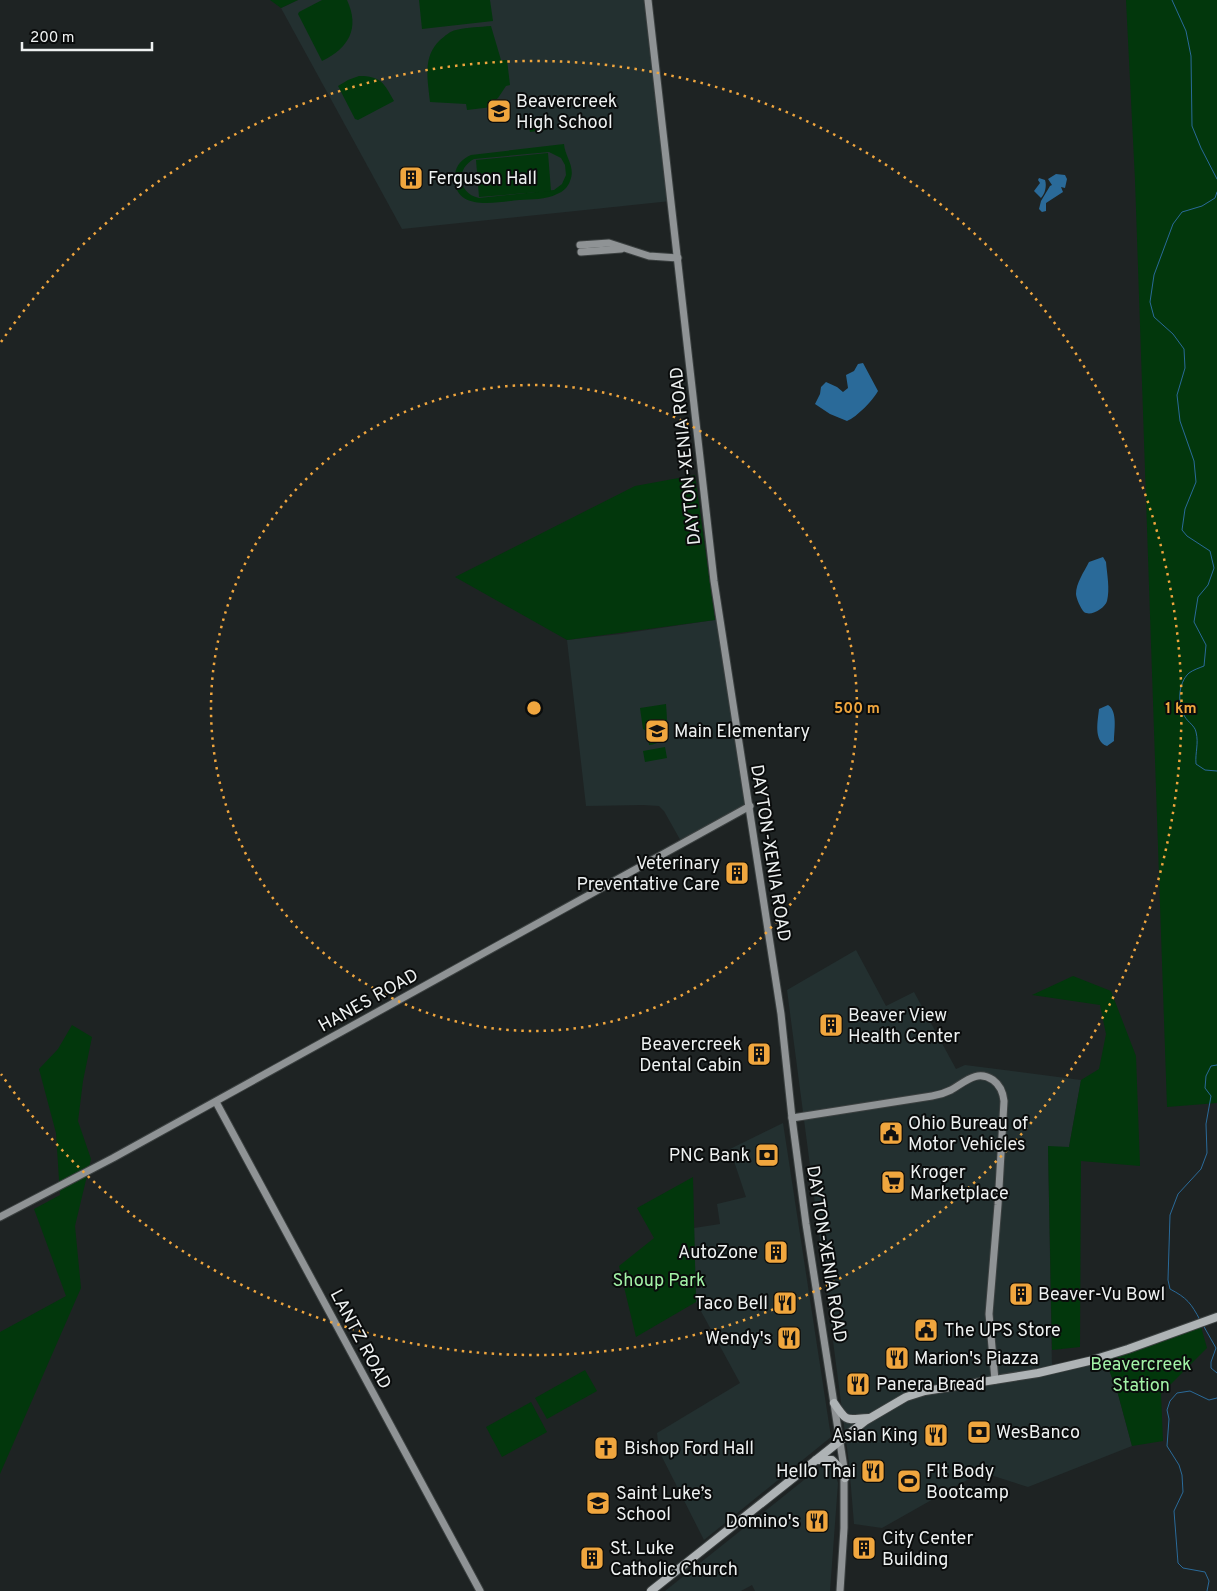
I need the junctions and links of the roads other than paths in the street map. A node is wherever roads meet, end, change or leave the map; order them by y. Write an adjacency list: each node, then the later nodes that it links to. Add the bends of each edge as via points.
1 (648, 0): 3 (street, DAYTON-XENIA ROAD)
2 (580, 248): 3 (street, via 609,243 626,250)
3 (678, 258): 4 (street, DAYTON-XENIA ROAD, via 714,581)
4 (750, 806): 5 (street, HANES ROAD); 6 (street, DAYTON-XENIA ROAD, via 781,1014)
5 (216, 1102): 7 (street, HANES ROAD); 15 (street, LANTZ ROAD)
6 (792, 1118): 9 (street, via 932,1096 978,1076 997,1083 1004,1100 989,1314); 10 (street, DAYTON-XENIA ROAD)
7 (0, 1218)
8 (1217, 1317): 9 (main road, via 1089,1361)
9 (995, 1380): 11 (main road, via 925,1391 906,1397)
10 (834, 1403): 11 (main road, via 849,1420); 12 (street, DAYTON-XENIA ROAD)
11 (870, 1418): 12 (main road)
12 (840, 1441): 13 (main road); 14 (street, DAYTON-XENIA ROAD)
13 (816, 1460): 14 (main road, via 832,1460); 16 (main road)
14 (845, 1478): 17 (street, DAYTON-XENIA ROAD)
15 (480, 1591)
16 (651, 1591)
17 (840, 1591)

